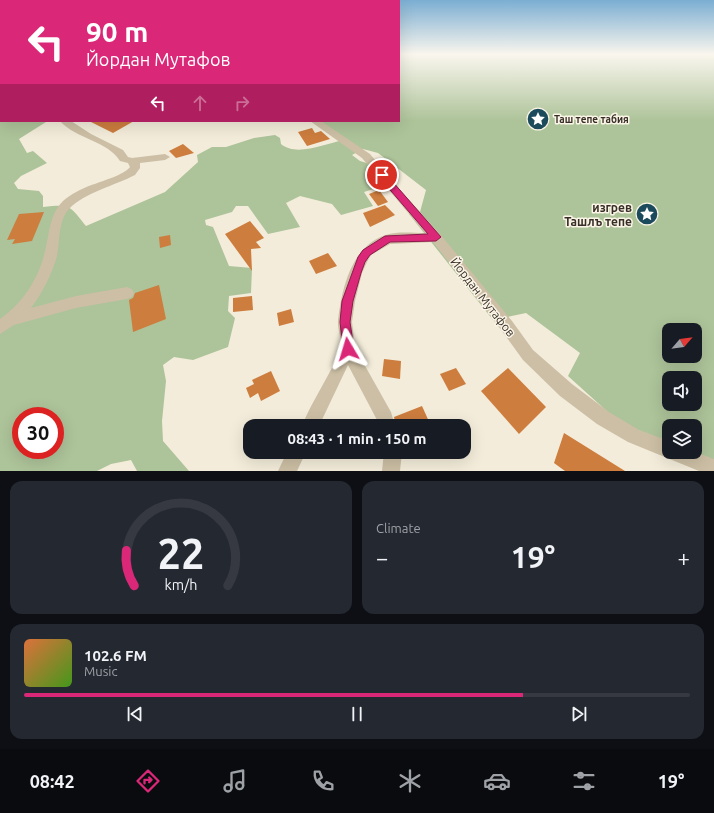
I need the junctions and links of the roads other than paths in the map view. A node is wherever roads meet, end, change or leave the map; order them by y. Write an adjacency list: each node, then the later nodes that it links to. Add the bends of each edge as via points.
1 (66, 122): 4 (street, via 120,152 124,159)
2 (316, 122): 5 (street, Йордан Мутафов, via 366,156)
3 (165, 157): 4 (street)
4 (132, 160): 7 (street, via 135,168 132,173 66,205 61,212 50,257 38,287)
5 (436, 237): 9 (street, via 388,239 367,252 361,260 348,301 345,322); 12 (street, Йордан Мутафов, via 528,355 603,418 634,436)
6 (127, 293): 7 (street, via 76,302)
7 (13, 319): 8 (street)
8 (0, 327)
9 (348, 349): 10 (street); 11 (street)
10 (313, 419)
11 (385, 419)
12 (662, 447)
13 (293, 459): 17 (street)
14 (392, 459): 18 (street)
15 (692, 459): 16 (street)
16 (714, 468)
17 (287, 471)
18 (391, 471)

